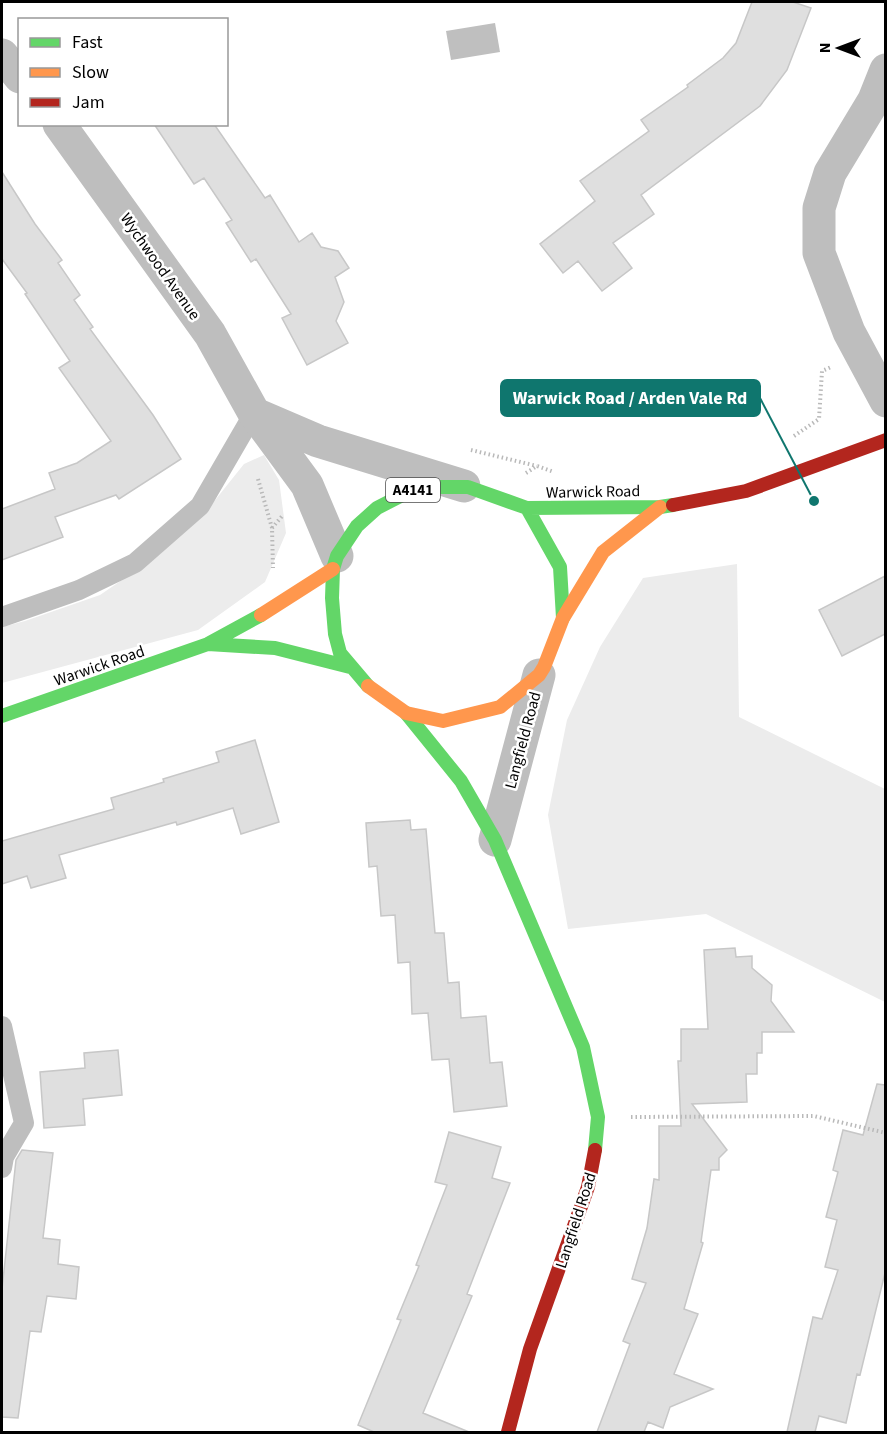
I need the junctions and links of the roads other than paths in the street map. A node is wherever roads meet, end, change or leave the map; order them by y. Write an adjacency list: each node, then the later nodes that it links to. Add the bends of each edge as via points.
1 (2, 55): 3 (street)
2 (885, 70): 5 (street, via 874,100 830,173 819,208 819,253 849,333)
3 (18, 75)
4 (60, 126): 6 (street, Wychwood Avenue, via 210,334)
5 (885, 401)
6 (254, 413): 8 (street, via 318,441); 11 (street, Wychwood Avenue, via 307,485); 12 (lane, via 200,506 135,563 79,590)
7 (885, 440): 9 (main road, Warwick Road / A4141, via 746,491)
8 (481, 491): 10 (main road, Warwick Road / A4141); 11 (main road, Warwick Road / A4141, via 437,487 412,490 377,508 357,526)
9 (660, 507): 10 (main road, Warwick Road / A4141); 13 (main road, Warwick Road / A4141, via 603,552)
10 (527, 508): 13 (main road, Warwick Road / A4141, via 561,567)
11 (335, 562): 14 (main road, Warwick Road / A4141, via 250,622); 15 (main road, Warwick Road / A4141, via 335,634 340,653)
12 (2, 617)
13 (563, 618): 16 (main road, Warwick Road / A4141)
14 (207, 644): 15 (main road, Warwick Road / A4141, via 275,648); 18 (main road, Warwick Road / A4141)
15 (350, 667): 17 (main road, Warwick Road / A4141, via 370,689)
16 (539, 675): 17 (main road, Warwick Road / A4141, via 500,707 443,721); 19 (street, Langfield Road)
17 (406, 713): 19 (main road, Langfield Road, via 461,781)
18 (2, 716)
19 (495, 840): 22 (main road, Langfield Road, via 583,1047 598,1117 588,1187 530,1349)
20 (2, 1026): 21 (lane, via 24,1123)
21 (2, 1168)
22 (508, 1432)

